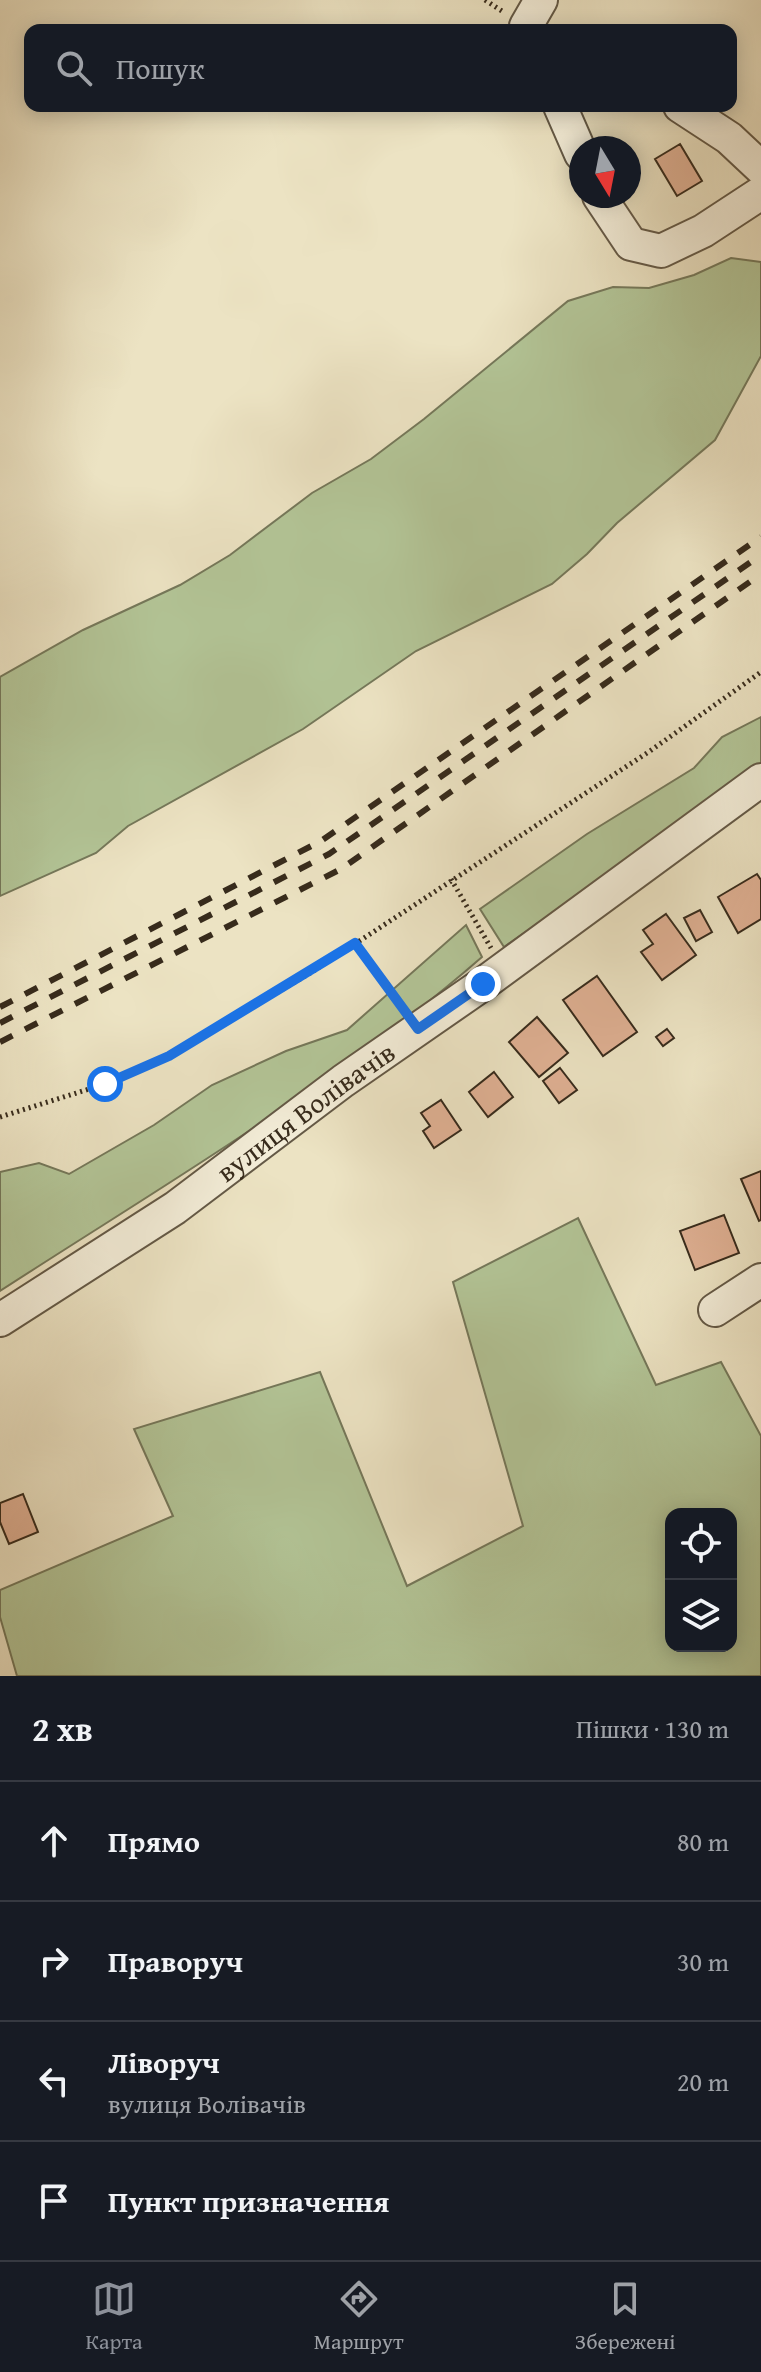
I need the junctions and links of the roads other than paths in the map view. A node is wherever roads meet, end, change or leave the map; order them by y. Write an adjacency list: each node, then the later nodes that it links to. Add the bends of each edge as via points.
1 (563, 112): 3 (street)
2 (689, 112): 4 (street)
3 (573, 136)
4 (761, 168)
5 (761, 193): 6 (street, via 661,251 631,244)
6 (606, 208)
7 (761, 780): 10 (street, вулиця Волівачів, via 175,1208)
8 (761, 1280): 9 (street)
9 (715, 1310)
10 (0, 1320)

